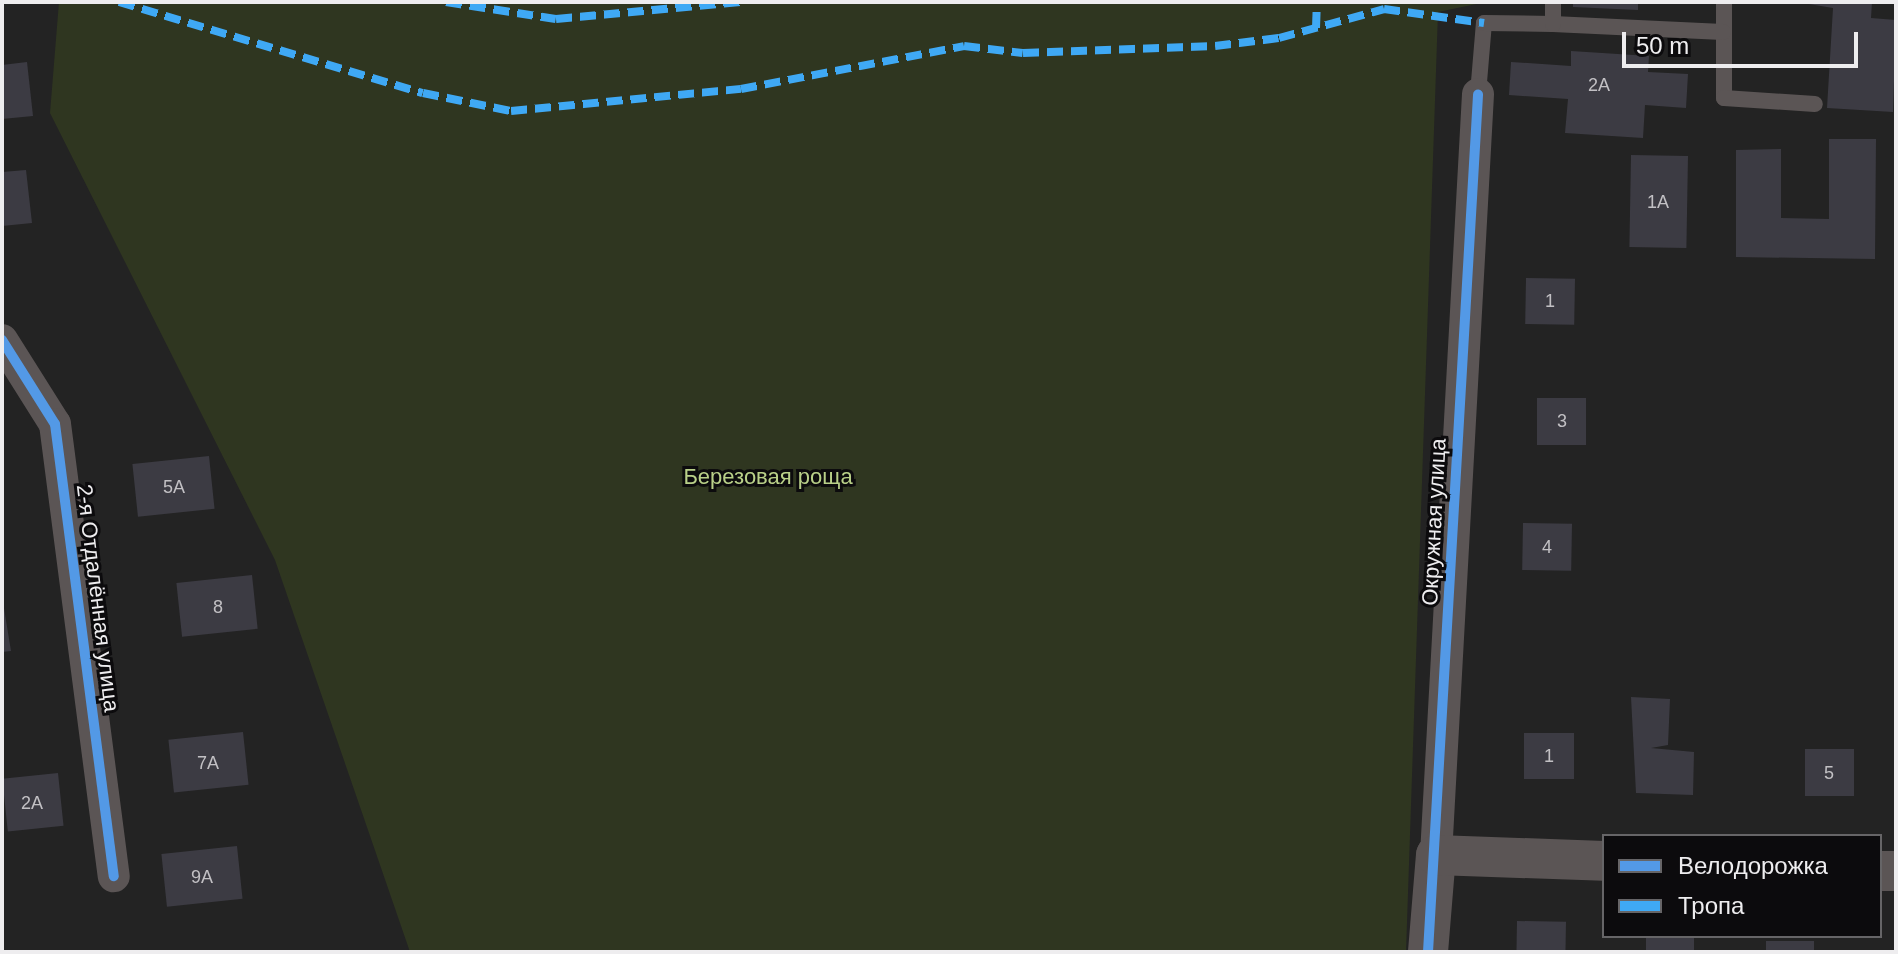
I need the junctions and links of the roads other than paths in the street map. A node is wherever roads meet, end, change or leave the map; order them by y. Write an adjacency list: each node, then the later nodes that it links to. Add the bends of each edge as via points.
1 (1553, 2): 3 (lane)
2 (1724, 2): 4 (lane)
3 (1553, 24): 4 (lane); 5 (lane, via 1484,23)
4 (1723, 32): 6 (lane, via 1724,98)
5 (1478, 94): 8 (street, Окружная улица)
6 (1815, 104)
7 (2, 340): 10 (street, 2-я Отдалённая улица, via 55,424)
8 (1436, 855): 9 (street); 11 (street, Окружная улица)
9 (1602, 861)
10 (114, 876)
11 (1428, 952)

